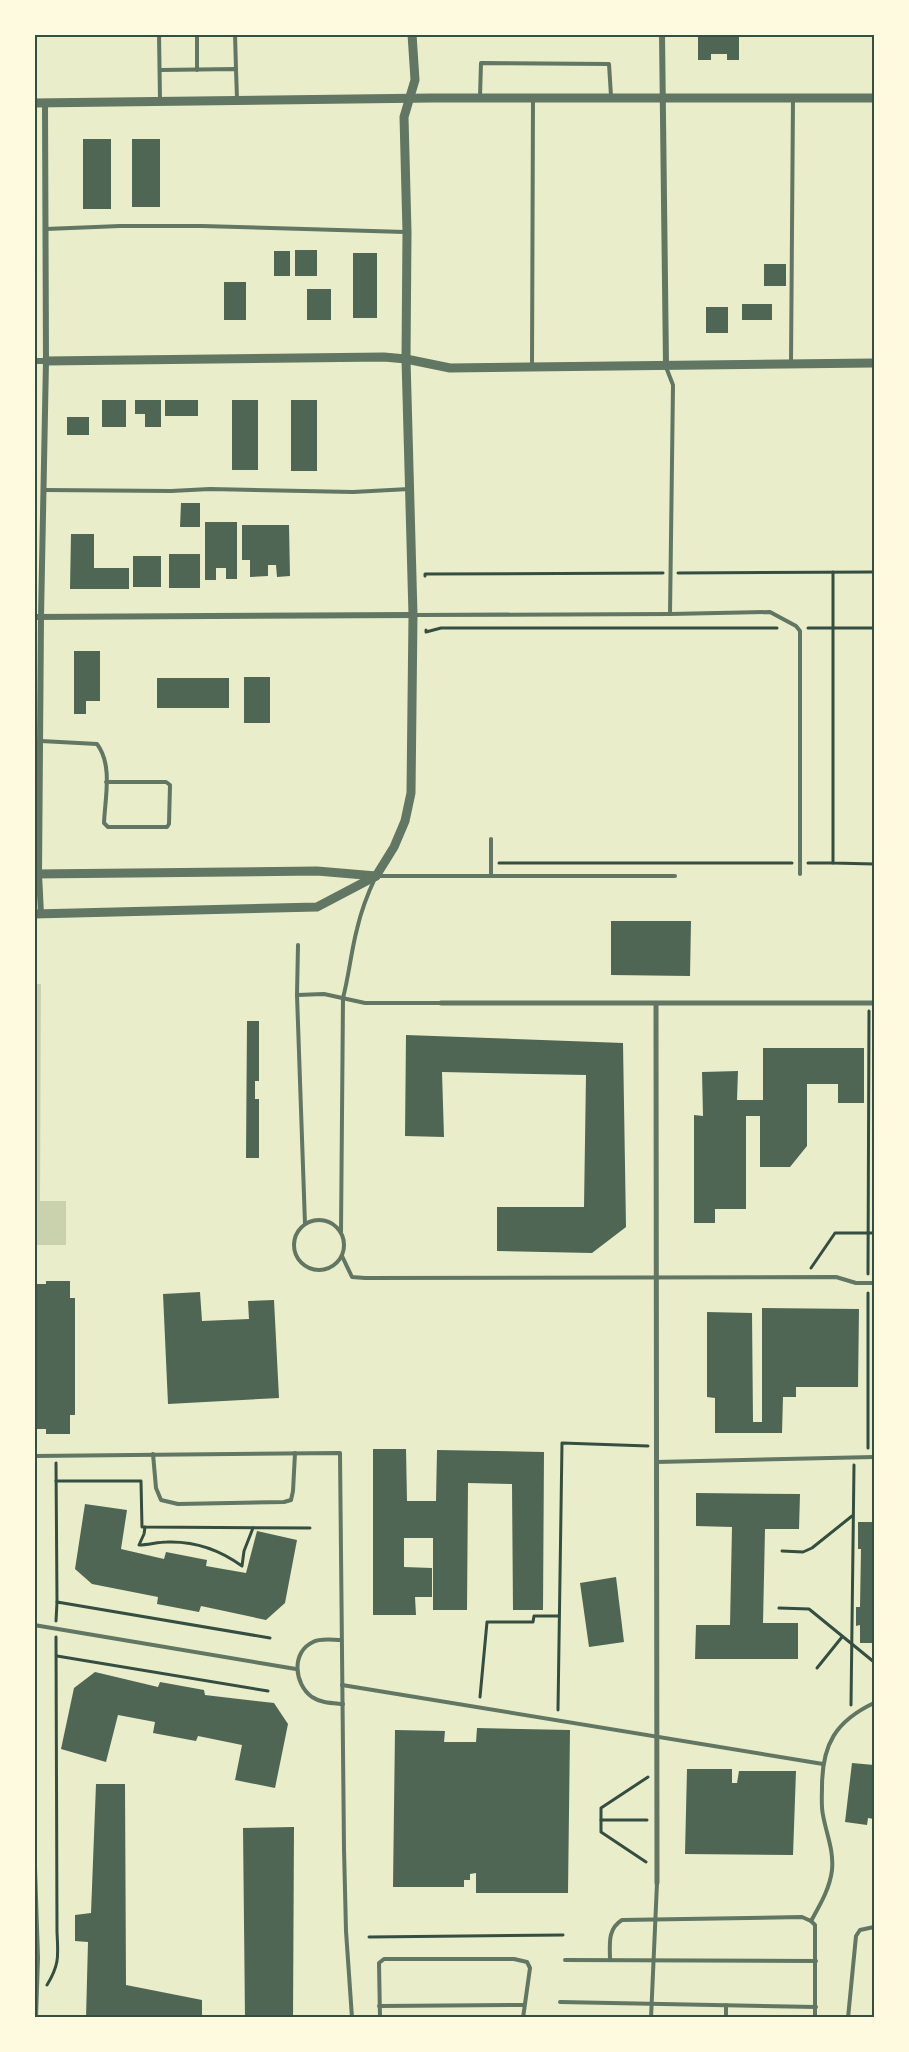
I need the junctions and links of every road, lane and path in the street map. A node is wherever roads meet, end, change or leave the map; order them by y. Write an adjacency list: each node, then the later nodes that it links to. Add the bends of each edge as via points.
1 (159, 34): 7 (lane)
2 (197, 34): 8 (lane)
3 (235, 34): 6 (lane)
4 (412, 34): 15 (street, via 415,80)
5 (662, 34): 12 (street)
6 (236, 69): 8 (lane); 17 (lane)
7 (160, 70): 8 (lane); 16 (lane)
8 (197, 70)
9 (480, 98): 10 (street); 11 (lane, via 481,63 609,64); 15 (street)
10 (533, 98): 11 (street); 28 (lane)
11 (612, 98): 12 (street)
12 (663, 98): 13 (street); 27 (street)
13 (793, 98): 14 (street); 26 (lane)
14 (874, 98)
15 (409, 99): 17 (street); 21 (street, via 404,117)
16 (160, 100): 17 (street); 19 (street)
17 (237, 100)
18 (34, 103): 19 (street)
19 (45, 103): 20 (street)
20 (46, 229): 21 (lane, via 202,226); 24 (street)
21 (407, 232): 22 (street)
22 (406, 359): 24 (street); 28 (street, via 450,368); 29 (street)
23 (34, 361): 24 (street)
24 (46, 361): 30 (street)
25 (874, 363): 26 (street)
26 (791, 364): 27 (street)
27 (666, 365): 28 (street); 33 (lane, via 673,385)
28 (532, 367)
29 (410, 489): 30 (lane); 36 (street)
30 (44, 490): 38 (street)
31 (833, 572): 32 (path); 33 (path); 40 (path)
32 (874, 572)
33 (670, 573): 34 (path, via 425,574); 35 (lane)
34 (425, 582)
35 (670, 614): 37 (lane); 39 (lane, via 770,612)
36 (413, 615): 37 (lane); 38 (street); 52 (street, via 411,793 405,821)
37 (425, 615): 39 (path, via 426,632 441,628)
38 (38, 617): 42 (street)
39 (798, 628): 40 (path); 47 (lane)
40 (833, 628): 41 (path); 48 (path)
41 (874, 628)
42 (40, 741): 43 (lane, via 97,744 104,753); 44 (street)
43 (106, 782): 43 (lane, via 104,823 108,827 167,827 170,785 166,782)
44 (37, 801): 50 (street)
45 (491, 839): 46 (lane)
46 (491, 863): 47 (path); 53 (lane)
47 (801, 863): 48 (path); 51 (lane)
48 (833, 863): 49 (path)
49 (874, 864)
50 (37, 874): 52 (street, via 317,871); 55 (street)
51 (800, 874)
52 (376, 876): 53 (lane); 55 (street, via 317,907); 58 (lane, via 356,932)
53 (490, 876): 54 (lane)
54 (675, 876)
55 (38, 914)
56 (298, 945): 57 (lane)
57 (297, 995): 58 (lane); 62 (lane)
58 (343, 998): 60 (lane, via 365,1003); 63 (lane)
59 (872, 1003): 61 (street); 64 (path)
60 (441, 1004): 61 (street)
61 (656, 1004): 68 (street)
62 (305, 1224): 63 (lane, via 329,1221); 66 (lane, via 294,1245 300,1261 322,1270)
63 (341, 1232): 66 (lane)
64 (868, 1233): 65 (path); 67 (path, via 835,1233); 69 (path)
65 (874, 1233)
66 (342, 1256): 68 (lane, via 352,1277 365,1278)
67 (806, 1277): 68 (lane); 69 (lane)
68 (656, 1278): 71 (street)
69 (868, 1283): 70 (lane); 76 (path)
70 (874, 1283)
71 (656, 1447): 79 (street); 86 (path, via 562,1443)
72 (295, 1453): 73 (lane); 73 (lane, via 291,1500 178,1504 161,1500); 91 (lane, via 340,1454)
73 (153, 1454): 74 (lane)
74 (56, 1455): 75 (lane); 84 (path)
75 (34, 1456)
76 (867, 1457): 77 (lane); 78 (lane)
77 (874, 1457)
78 (855, 1458): 79 (lane); 80 (path)
79 (656, 1462): 104 (street)
80 (852, 1516): 83 (path, via 812,1548 803,1552); 92 (path)
81 (145, 1527): 82 (path, via 139,1545 196,1545 226,1554 242,1566)
82 (253, 1528)
83 (782, 1551)
84 (57, 1602): 88 (path); 90 (path)
85 (779, 1608): 89 (path, via 809,1609)
86 (559, 1616): 101 (path, via 534,1616 533,1622 487,1622); 103 (path)
87 (34, 1625): 88 (lane)
88 (56, 1628): 93 (path); 96 (lane)
89 (842, 1637): 92 (path); 95 (path)
90 (270, 1638)
91 (341, 1640): 96 (lane, via 313,1642 302,1651); 97 (lane)
92 (851, 1644): 94 (path); 102 (path)
93 (57, 1656): 98 (path); 121 (path, via 58,1957 57,1969)
94 (874, 1662)
95 (816, 1668)
96 (296, 1669): 100 (lane, via 309,1695 322,1702)
97 (342, 1685): 100 (lane); 101 (lane)
98 (268, 1691)
99 (874, 1703): 102 (lane)
100 (343, 1704): 129 (lane, via 346,1931)
101 (479, 1708): 103 (lane)
102 (851, 1715): 105 (lane, via 830,1739)
103 (558, 1721): 104 (lane)
104 (657, 1738): 105 (lane); 106 (street)
105 (823, 1764): 113 (lane, via 822,1813 832,1870 828,1889)
106 (657, 1771): 107 (path, via 601,1808); 108 (street)
107 (601, 1820): 108 (path); 110 (path, via 601,1832)
108 (657, 1820): 110 (street)
109 (34, 1837): 128 (lane)
110 (657, 1869): 111 (street)
111 (657, 1883): 112 (lane)
112 (654, 1919): 113 (lane, via 802,1917); 118 (lane, via 622,1920 616,1924 610,1938); 119 (lane)
113 (811, 1921): 120 (lane, via 815,1925)
114 (874, 1928): 135 (lane, via 860,1930 856,1936)
115 (563, 1935): 116 (path)
116 (369, 1937)
117 (565, 1960): 118 (lane)
118 (610, 1960): 119 (lane)
119 (653, 1961): 120 (lane); 123 (lane)
120 (816, 1961): 127 (lane)
121 (47, 1985)
122 (560, 2002): 123 (lane)
123 (652, 2004): 125 (lane); 132 (lane)
124 (524, 2005): 126 (lane); 126 (lane, via 530,1968 527,1962 384,1959 379,1964); 131 (lane)
125 (726, 2005): 127 (lane); 133 (lane)
126 (379, 2006): 130 (lane)
127 (816, 2007): 134 (lane)
128 (36, 2018)
129 (352, 2018)
130 (380, 2018)
131 (523, 2018)
132 (651, 2018)
133 (726, 2018)
134 (815, 2018)
135 (848, 2018)

